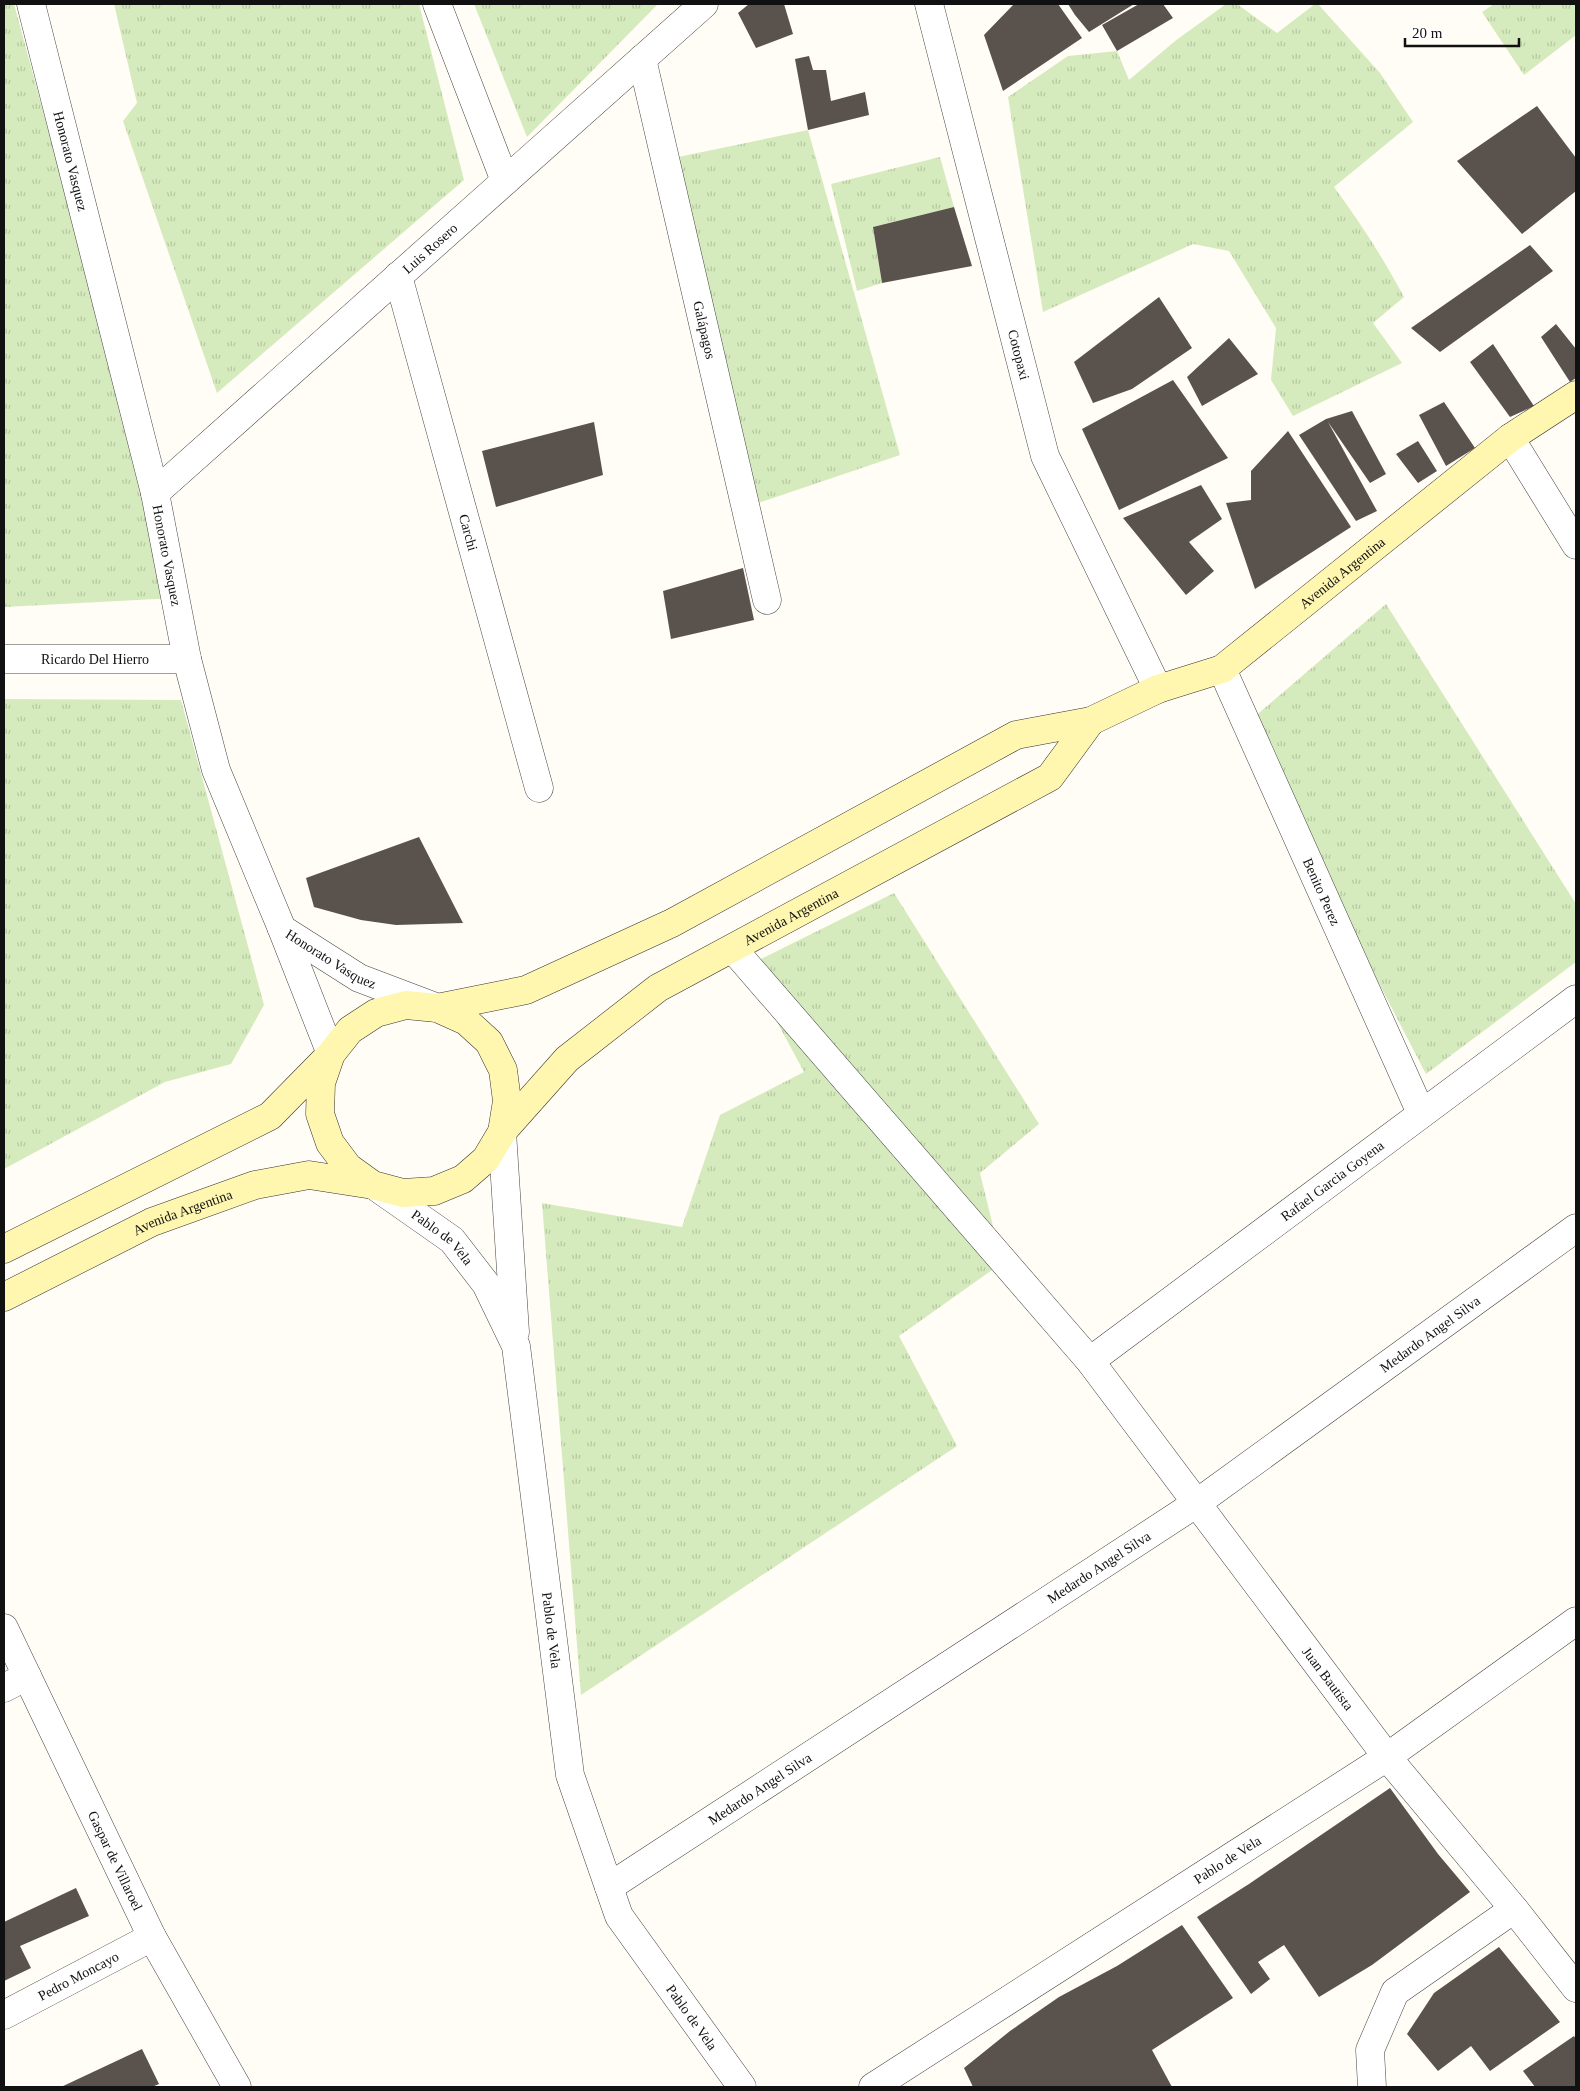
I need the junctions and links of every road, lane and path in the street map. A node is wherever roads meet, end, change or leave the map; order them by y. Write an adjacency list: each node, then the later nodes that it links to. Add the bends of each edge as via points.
1 (31, 4): 10 (street, Honorato Vasquez)
2 (437, 4): 6 (street)
3 (704, 4): 5 (street, Luis Rosero)
4 (929, 4): 16 (street, Cotopaxi, via 1045,456)
5 (642, 59): 6 (street, Luis Rosero); 12 (street, Galápagos)
6 (505, 181): 7 (street, Luis Rosero)
7 (398, 276): 10 (street, Luis Rosero); 18 (street, Carchi)
8 (1576, 395): 9 (main road, Avenida Argentina)
9 (1510, 438): 11 (street); 15 (main road, Avenida Argentina)
10 (155, 493): 14 (street, Honorato Vasquez)
11 (1576, 545)
12 (767, 600)
13 (4, 659): 14 (street, Ricardo Del Hierro)
14 (187, 660): 19 (street, Honorato Vasquez, via 216,770)
15 (1222, 669): 16 (main road, Avenida Argentina); 24 (street, Benito Perez)
16 (1158, 689): 17 (main road, Avenida Argentina)
17 (1091, 721): 20 (main road, Avenida Argentina, via 1050,777); 22 (main road, Avenida Argentina, via 1016,735 672,923 526,990)
18 (539, 788)
19 (282, 929): 22 (street, Honorato Vasquez, via 359,978); 23 (street)
20 (733, 949): 25 (main road, Avenida Argentina, via 658,988 567,1059); 31 (street, Juan Bautista)
21 (1576, 999): 24 (street, Rafael Garcia Goyena)
22 (437, 1008): 23 (main road, via 406,1005 376,1013 350,1030); 25 (main road, via 466,1021 488,1042 496,1056 503,1070 507,1101)
23 (331, 1054): 26 (main road, via 321,1083 320,1114 330,1143 348,1167); 28 (main road, via 270,1116)
24 (1421, 1113): 31 (street, Rafael Garcia Goyena)
25 (502, 1132): 26 (main road, via 486,1159 462,1179 434,1191 403,1193); 30 (street)
26 (373, 1185): 29 (main road, Avenida Argentina, via 309,1175 255,1186 152,1222); 30 (street, Pablo de Vela, via 452,1240 486,1284)
27 (1576, 1228): 32 (street, Medardo Angel Silva)
28 (4, 1249)
29 (4, 1297)
30 (516, 1346): 38 (street, Pablo de Vela, via 570,1775)
31 (1090, 1361): 32 (street, Juan Bautista)
32 (1197, 1503): 37 (street, Juan Bautista); 38 (street, Medardo Angel Silva)
33 (1576, 1621): 37 (street, Pablo de Vela)
34 (4, 1628): 35 (street, Gaspar de Villaroel)
35 (27, 1676): 36 (street); 40 (street, Gaspar de Villaroel)
36 (4, 1688)
37 (1387, 1757): 39 (street, Juan Bautista); 45 (street, Pablo de Vela)
38 (609, 1887): 44 (street, Pablo de Vela, via 619,1916)
39 (1514, 1909): 41 (street, Juan Bautista); 46 (street, via 1394,1992 1370,2050)
40 (152, 1937): 42 (street, Pedro Moncayo); 43 (street, Gaspar de Villaroel)
41 (1576, 1988)
42 (4, 2015)
43 (237, 2087)
44 (742, 2087)
45 (873, 2087)
46 (1372, 2087)

